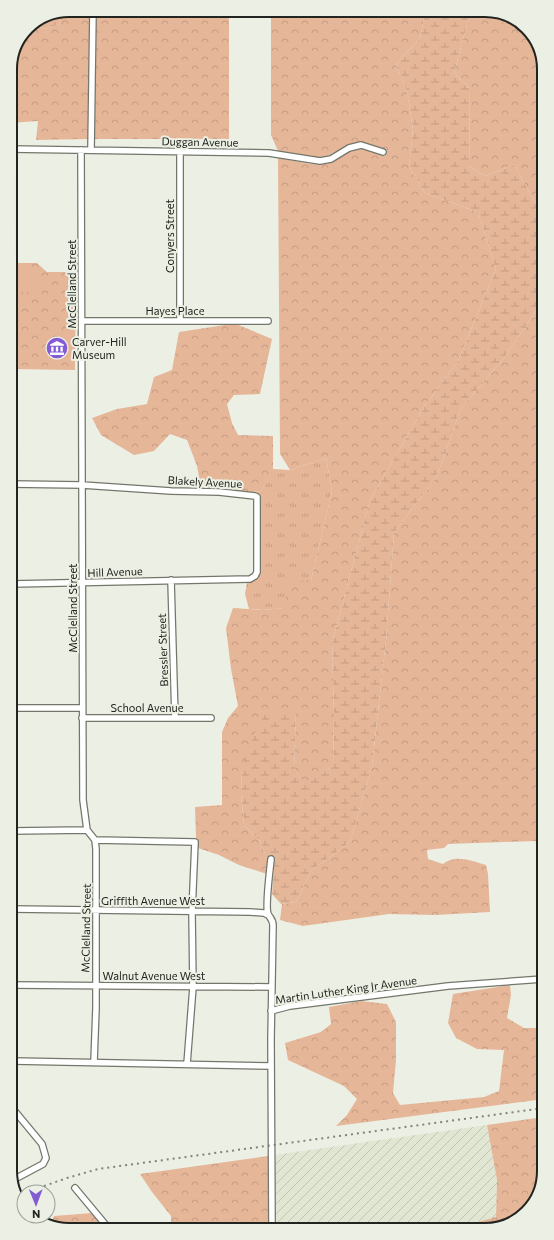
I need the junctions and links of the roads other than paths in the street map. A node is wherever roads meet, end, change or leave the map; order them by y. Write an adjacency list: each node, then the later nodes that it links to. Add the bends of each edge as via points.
1 (93, 17): 4 (street)
2 (17, 149): 3 (street, Duggan Avenue)
3 (82, 150): 4 (street, Duggan Avenue); 7 (street, McClelland Street)
4 (91, 150): 5 (street, Duggan Avenue)
5 (180, 152): 6 (street, Duggan Avenue, via 269,153 320,161 331,159 349,148 362,145); 8 (street, Conyers Street)
6 (383, 152)
7 (82, 321): 8 (street, Hayes Place); 11 (street, McClelland Street)
8 (180, 321): 9 (street, Hayes Place)
9 (268, 321)
10 (17, 484): 11 (street, Blakely Avenue)
11 (82, 485): 12 (street, Blakely Avenue, via 219,492 257,497 255,576); 13 (street, McClelland Street)
12 (170, 580): 13 (street, Hill Avenue); 18 (street, Bressler Street)
13 (83, 583): 14 (street, Hill Avenue); 16 (street, McClelland Street)
14 (17, 584)
15 (17, 708): 16 (street)
16 (82, 708): 17 (street, McClelland Street)
17 (82, 718): 18 (street, School Avenue); 20 (street, McClelland Street, via 82,800)
18 (175, 718): 19 (street, School Avenue)
19 (211, 718)
20 (87, 830): 21 (street); 22 (street, McClelland Street)
21 (17, 831)
22 (95, 840): 25 (street, McClelland Street); 26 (street, via 195,842)
23 (271, 859): 27 (street)
24 (17, 909): 25 (street, Griffith Avenue West)
25 (96, 911): 26 (street, Griffith Avenue West); 30 (street, McClelland Street)
26 (192, 912): 27 (street, Griffith Avenue West, via 250,912); 31 (street)
27 (268, 915): 32 (street, via 273,922)
28 (537, 980): 33 (street, Martin Luther King Jr Avenue, via 448,986 290,1006)
29 (17, 985): 30 (street, Walnut Avenue West)
30 (95, 986): 31 (street, Walnut Avenue West); 35 (street, McClelland Street)
31 (193, 987): 32 (street, Walnut Avenue West); 36 (street)
32 (272, 987): 33 (street)
33 (271, 1011): 37 (street, Martin Luther King Jr Avenue)
34 (17, 1061): 35 (street)
35 (94, 1062): 36 (street)
36 (187, 1064): 37 (street)
37 (271, 1066): 42 (street, Martin Luther King Jr Avenue)
38 (17, 1114): 39 (street, via 42,1144 46,1158 43,1164)
39 (17, 1178)
40 (75, 1188): 41 (street)
41 (104, 1223)
42 (272, 1223)

